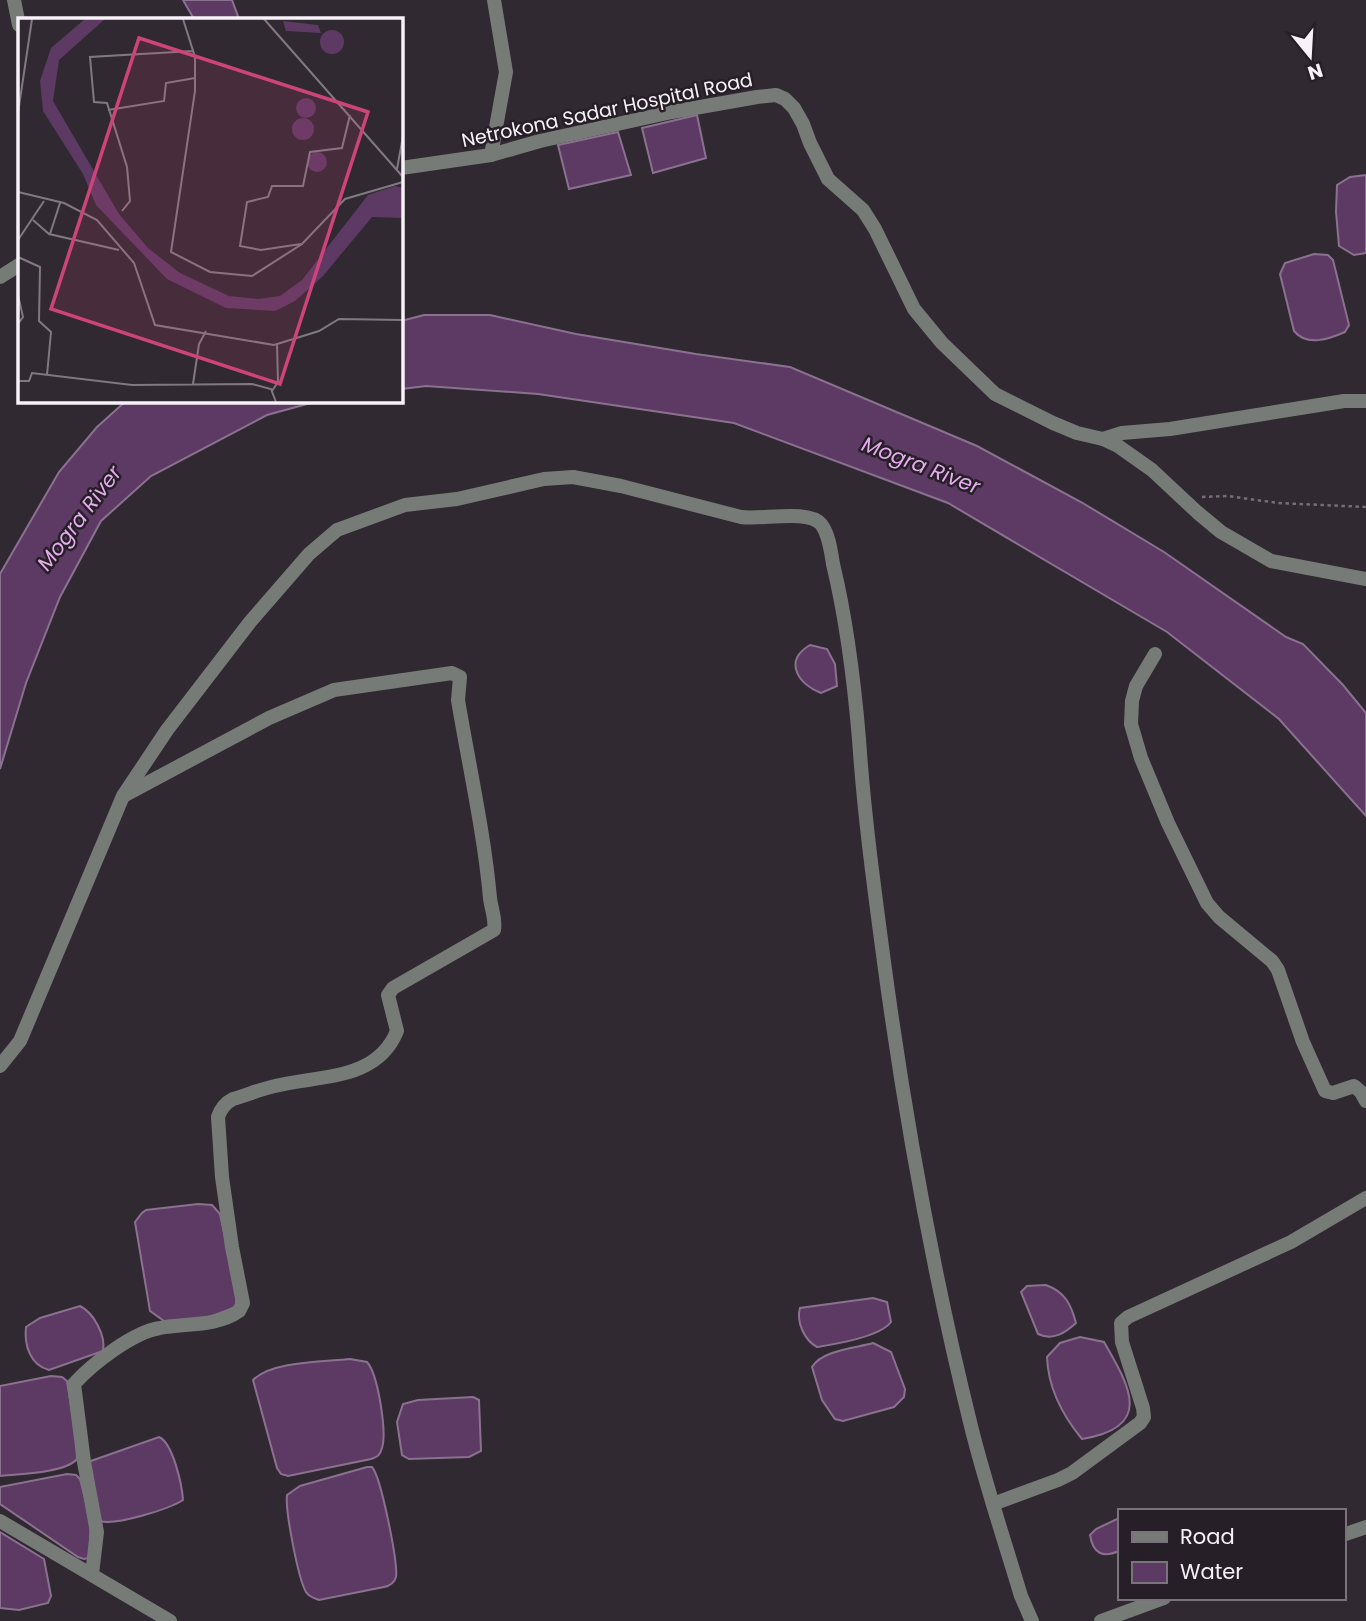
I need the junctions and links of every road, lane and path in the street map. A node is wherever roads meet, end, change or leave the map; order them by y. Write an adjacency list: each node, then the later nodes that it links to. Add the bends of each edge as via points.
1 (14, 0): 3 (street)
2 (495, 0): 4 (street, via 506,72)
3 (18, 22)
4 (491, 155): 5 (street, Netrokona Sadar Hospital Road); 9 (street, Netrokona Sadar Hospital Road, via 672,112 757,97 785,99 803,124 828,179 863,210 915,309 942,343 995,394 1077,433)
5 (402, 168)
6 (18, 266): 7 (street)
7 (0, 276)
8 (1366, 401): 9 (street)
9 (1103, 439): 10 (street, Netrokona Sadar Hospital Road, via 1152,470)
10 (1186, 502): 11 (path, via 1208,495); 12 (street, Netrokona Sadar Hospital Road, via 1221,532 1271,561)
11 (1366, 507)
12 (1366, 579)
13 (1155, 654): 16 (street, via 1136,685 1130,724 1168,823 1212,910 1278,970 1325,1091 1354,1086)
14 (124, 796): 15 (street, via 20,1041); 18 (street, via 167,730 250,622 309,554 337,530 405,505 573,477 741,517 807,517 823,525 854,671 864,811 916,1180 971,1429); 22 (street, via 269,718 334,690 452,673 461,681 458,700 495,924 494,930 393,988 388,995 397,1031 386,1052 342,1075 276,1085 227,1102 221,1110 222,1177 243,1303 239,1311 223,1319 158,1328 121,1345 74,1384 97,1532)
15 (0, 1066)
16 (1366, 1101)
17 (1366, 1198): 18 (street, via 1291,1242 1128,1317 1121,1323 1122,1342 1143,1408 1140,1423 1072,1473)
18 (993, 1504): 25 (street)
19 (0, 1521): 22 (street)
20 (1366, 1527): 21 (street)
21 (1345, 1534)
22 (92, 1574): 24 (street)
23 (1159, 1600): 26 (street)
24 (170, 1621)
25 (1032, 1621)
26 (1101, 1621)

